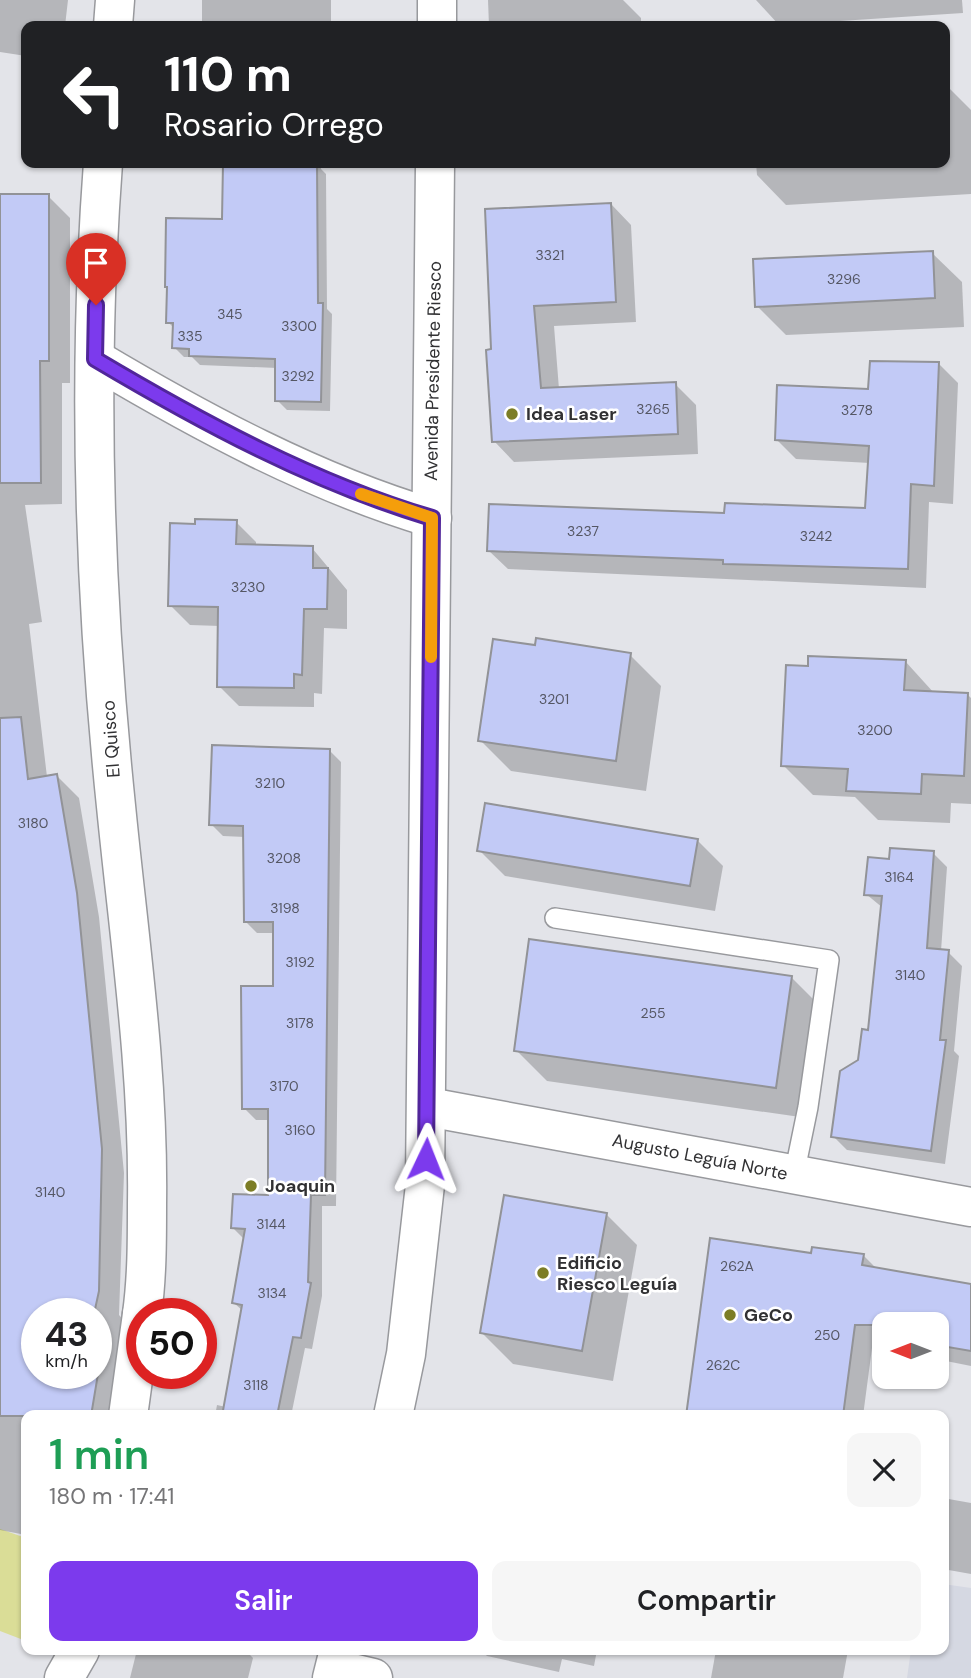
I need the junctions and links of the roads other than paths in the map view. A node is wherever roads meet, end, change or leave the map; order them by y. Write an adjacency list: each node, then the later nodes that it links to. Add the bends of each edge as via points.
1 (115, 0): 3 (street)
2 (437, 0): 4 (street)
3 (113, 21)
4 (437, 21)
5 (103, 168): 7 (street, El Quisco)
6 (435, 168): 8 (street, Avenida Presidente Riesco)
7 (95, 359): 8 (street, via 163,399 350,490); 13 (street, El Quisco, via 97,494 112,762 148,1146)
8 (432, 518): 10 (street, Avenida Presidente Riesco)
9 (555, 918): 11 (lane, via 829,960)
10 (428, 1107): 11 (street, Augusto Leguía Norte); 16 (street, Avenida Presidente Riesco, via 421,1234)
11 (794, 1175): 12 (street, Augusto Leguía Norte)
12 (971, 1207)
13 (144, 1298)
14 (132, 1389): 15 (street, El Quisco)
15 (129, 1410)
16 (394, 1410)
17 (77, 1655): 19 (street)
18 (335, 1666): 20 (street)
19 (64, 1678)
20 (373, 1678)

